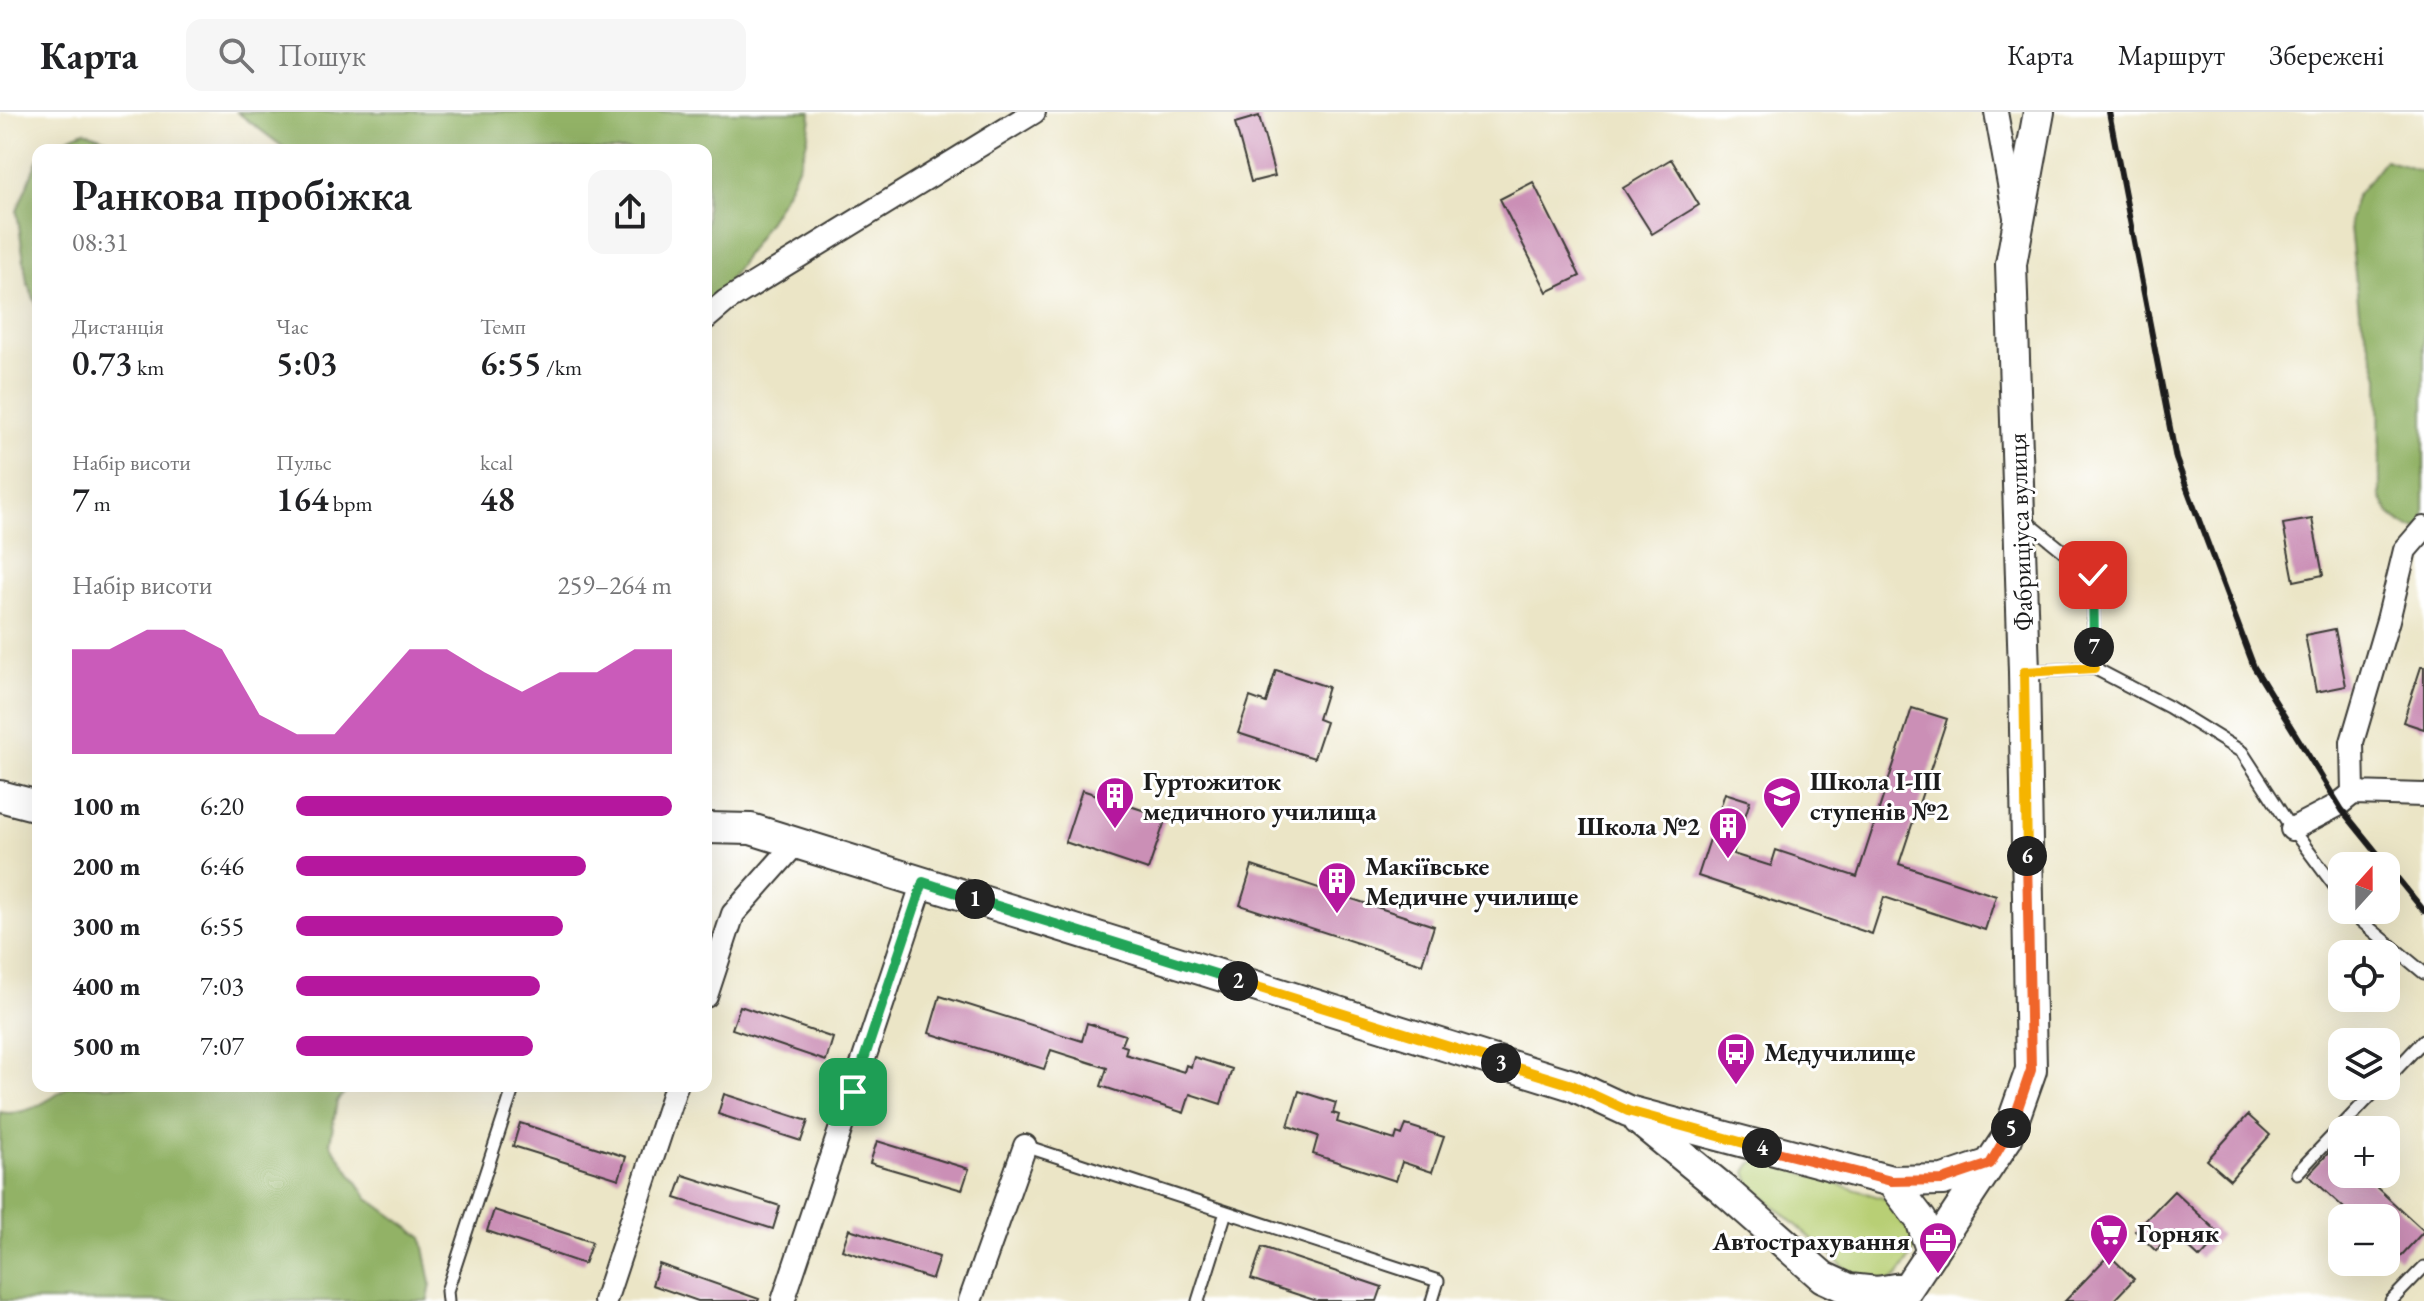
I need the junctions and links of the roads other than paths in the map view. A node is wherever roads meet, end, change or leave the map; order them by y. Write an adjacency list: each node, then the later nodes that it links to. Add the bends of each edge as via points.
1 (1034, 112): 5 (street)
2 (1996, 112): 4 (street)
3 (2039, 112): 4 (main road, Фабриціуса вулиця)
4 (2017, 232): 6 (main road, Фабриціуса вулиця, via 2011,264)
5 (712, 313)
6 (2019, 515): 8 (lane, via 2093,575); 9 (main road, Фабриціуса вулиця)
7 (2424, 528): 10 (street, via 2405,550 2352,742)
8 (2094, 668): 9 (lane); 15 (lane, via 2242,752)
9 (2024, 672): 30 (main road, Фабриціуса вулиця, via 2031,1070 2007,1138)
10 (2353, 793): 11 (street); 15 (street)
11 (2424, 795)
12 (0, 796): 13 (main road)
13 (32, 804)
14 (712, 828): 16 (main road, via 751,829)
15 (2292, 829): 17 (lane)
16 (796, 843): 18 (main road); 21 (street, via 733,914)
17 (2328, 877)
18 (923, 882): 27 (main road, via 1572,1085); 41 (street)
19 (2365, 924): 20 (lane)
20 (2424, 973)
21 (712, 978)
22 (2424, 1040): 23 (lane)
23 (2400, 1065)
24 (512, 1092): 39 (lane)
25 (674, 1092): 40 (street)
26 (2367, 1100): 31 (lane)
27 (1628, 1111): 28 (main road); 33 (main road)
28 (1748, 1145): 32 (main road); 33 (main road, via 1734,1152 1721,1177)
29 (1025, 1146): 34 (lane); 42 (street)
30 (1990, 1164): 32 (main road, via 1943,1180); 35 (main road, Фабриціуса вулиця)
31 (2297, 1173)
32 (1891, 1181): 35 (main road, via 1921,1220)
33 (1722, 1188): 37 (main road)
34 (1226, 1212): 43 (lane); 44 (lane, via 1438,1281)
35 (1932, 1252): 38 (main road, Фабриціуса вулиця)
36 (2424, 1267): 45 (lane)
37 (1828, 1289): 38 (main road)
38 (1903, 1294)
39 (448, 1301)
40 (605, 1301)
41 (783, 1301)
42 (970, 1301)
43 (1198, 1301)
44 (1432, 1301)
45 (2391, 1301)

